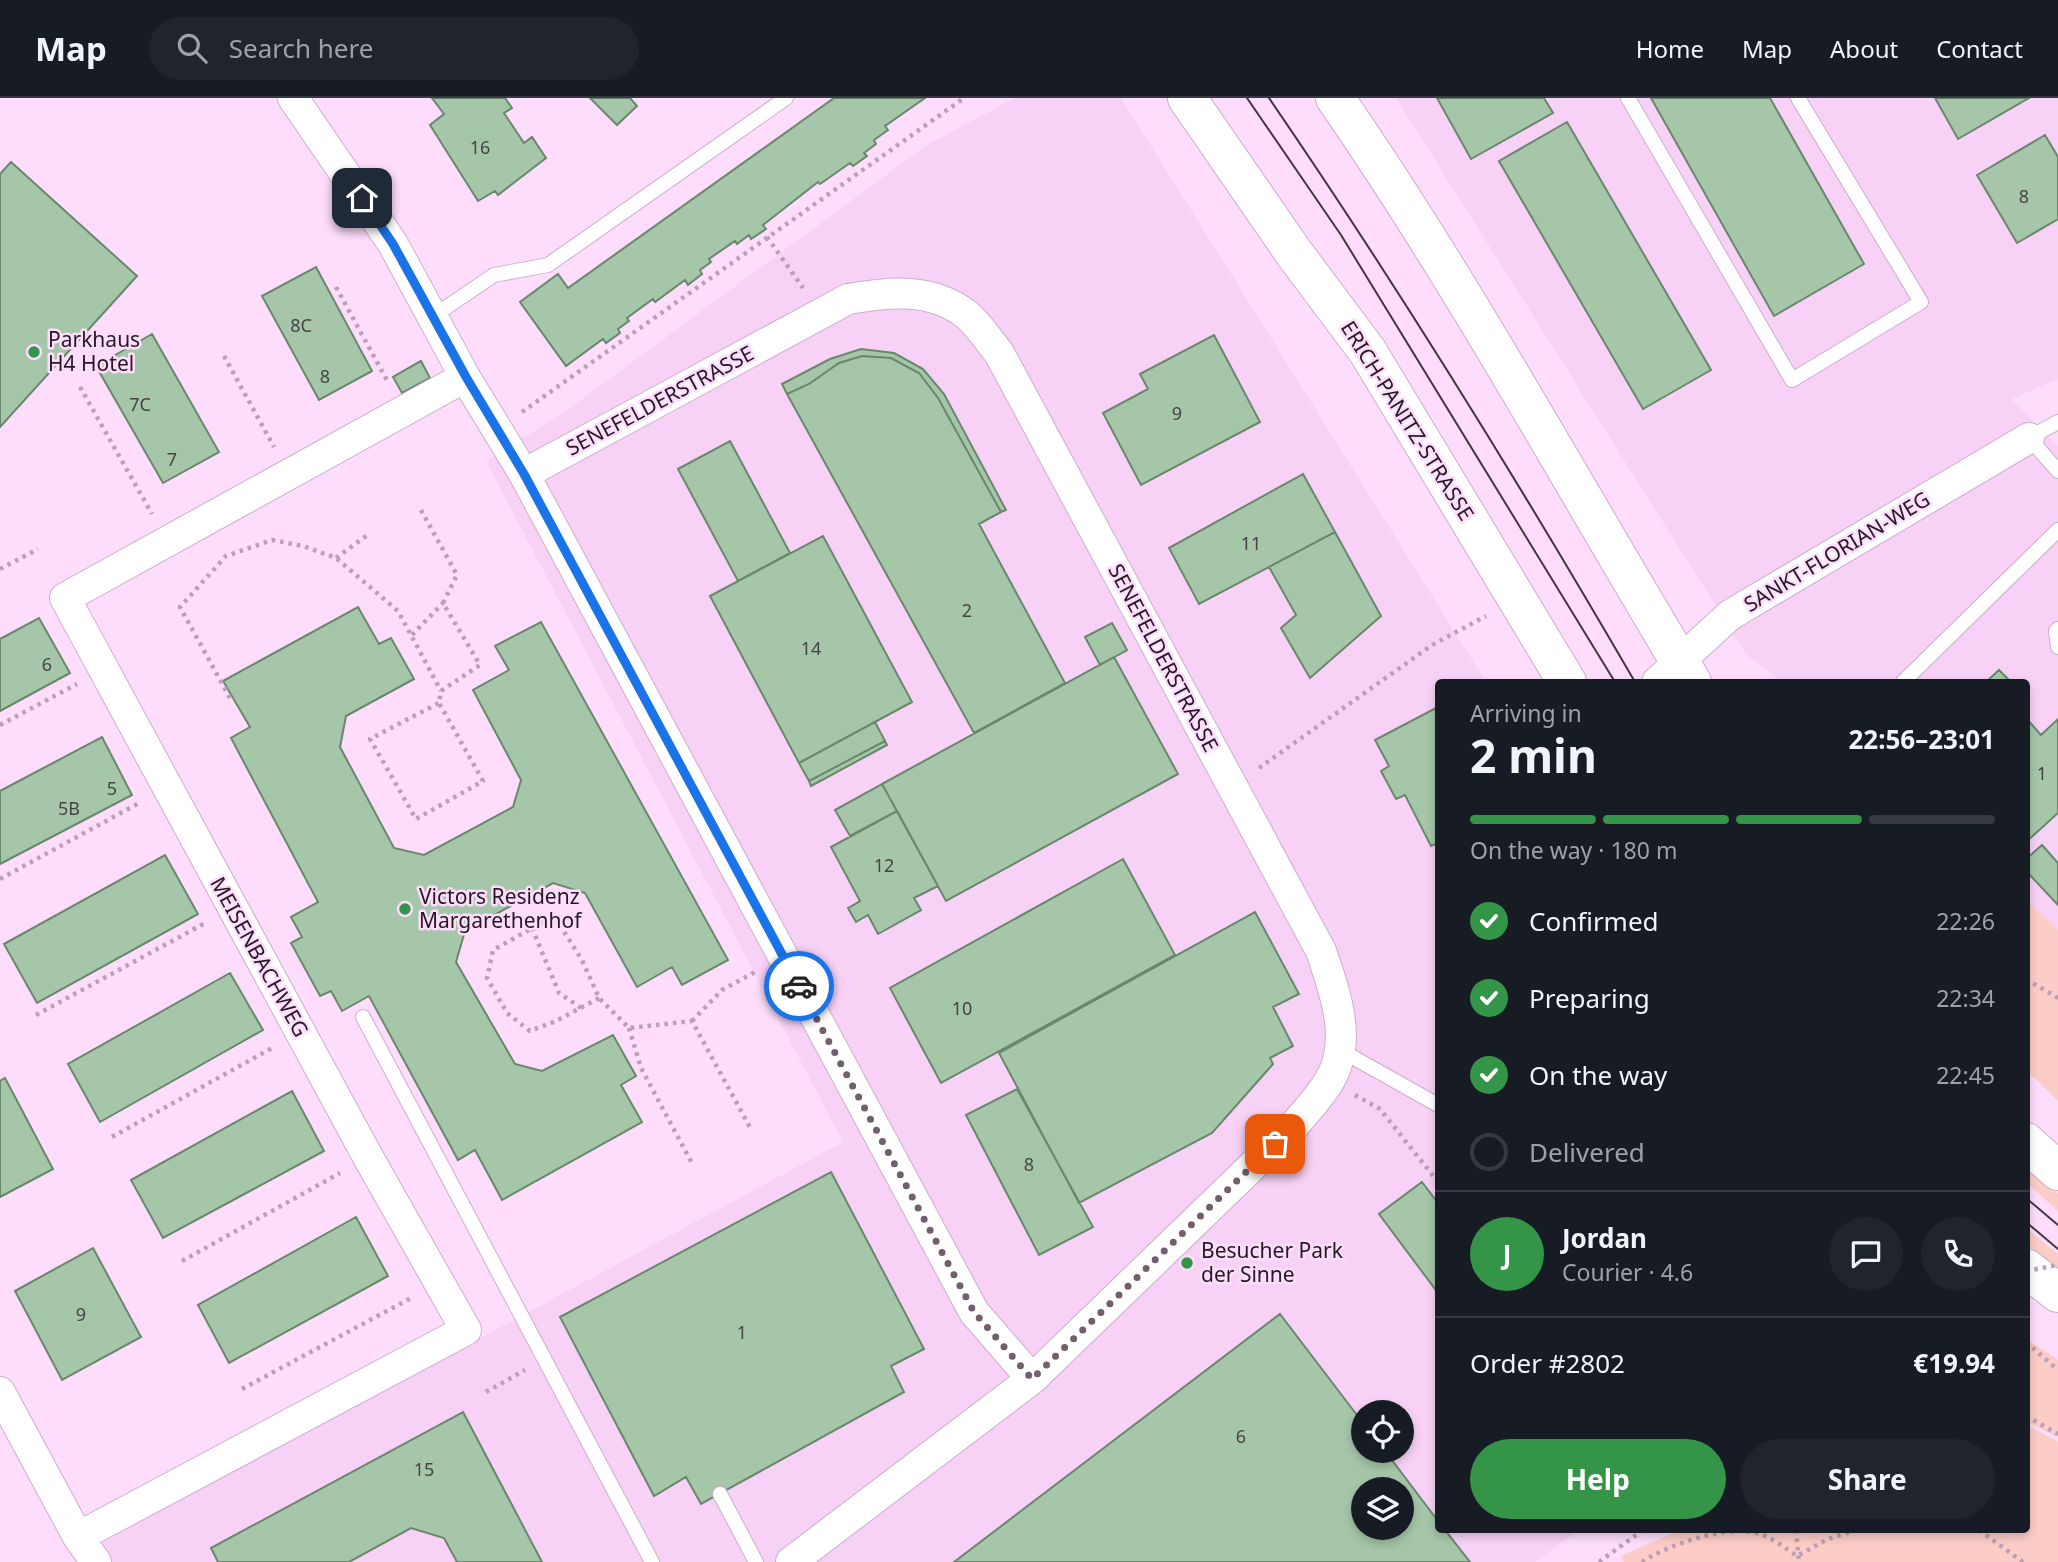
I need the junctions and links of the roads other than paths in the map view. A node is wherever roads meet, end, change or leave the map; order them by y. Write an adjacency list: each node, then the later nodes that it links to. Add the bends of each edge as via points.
1 (292, 98): 7 (street, via 393,244)
2 (786, 98): 7 (lane, via 548,265 494,275)
3 (1187, 98): 17 (main road, ERICH-PANITZ-STRASSE, via 1368,352)
4 (1335, 98): 16 (main road, via 1486,333)
5 (1628, 98): 6 (lane, via 1792,380 1921,302)
6 (1798, 98)
7 (432, 317): 8 (street)
8 (466, 377): 12 (street); 29 (street, MEISENBACHWEG, via 65,598 466,1330)
9 (2058, 422): 10 (lane)
10 (2029, 438): 11 (lane); 16 (street, SANKT-FLORIAN-WEG, via 1730,615)
11 (2058, 471)
12 (524, 474): 20 (street, SENEFELDERSTRASSE, via 848,299 888,292 923,295 967,315 999,353 1321,951 1339,1005); 26 (street, via 974,1312)
13 (2058, 530): 18 (lane)
14 (2058, 629): 15 (lane)
15 (2058, 647)
16 (1676, 675)
17 (1565, 679)
18 (1906, 679)
19 (363, 1017): 31 (lane)
20 (1340, 1051): 21 (lane); 26 (street, SENEFELDERSTRASSE, via 1330,1082 1294,1126)
21 (1435, 1103)
22 (2030, 1146): 23 (main road)
23 (2058, 1171)
24 (2030, 1272): 25 (main road)
25 (2058, 1293)
26 (1032, 1379): 33 (street, SENEFELDERSTRASSE)
27 (0, 1392): 29 (street)
28 (719, 1494): 32 (lane)
29 (78, 1537): 30 (street)
30 (96, 1562)
31 (652, 1562)
32 (756, 1562)
33 (791, 1562)

